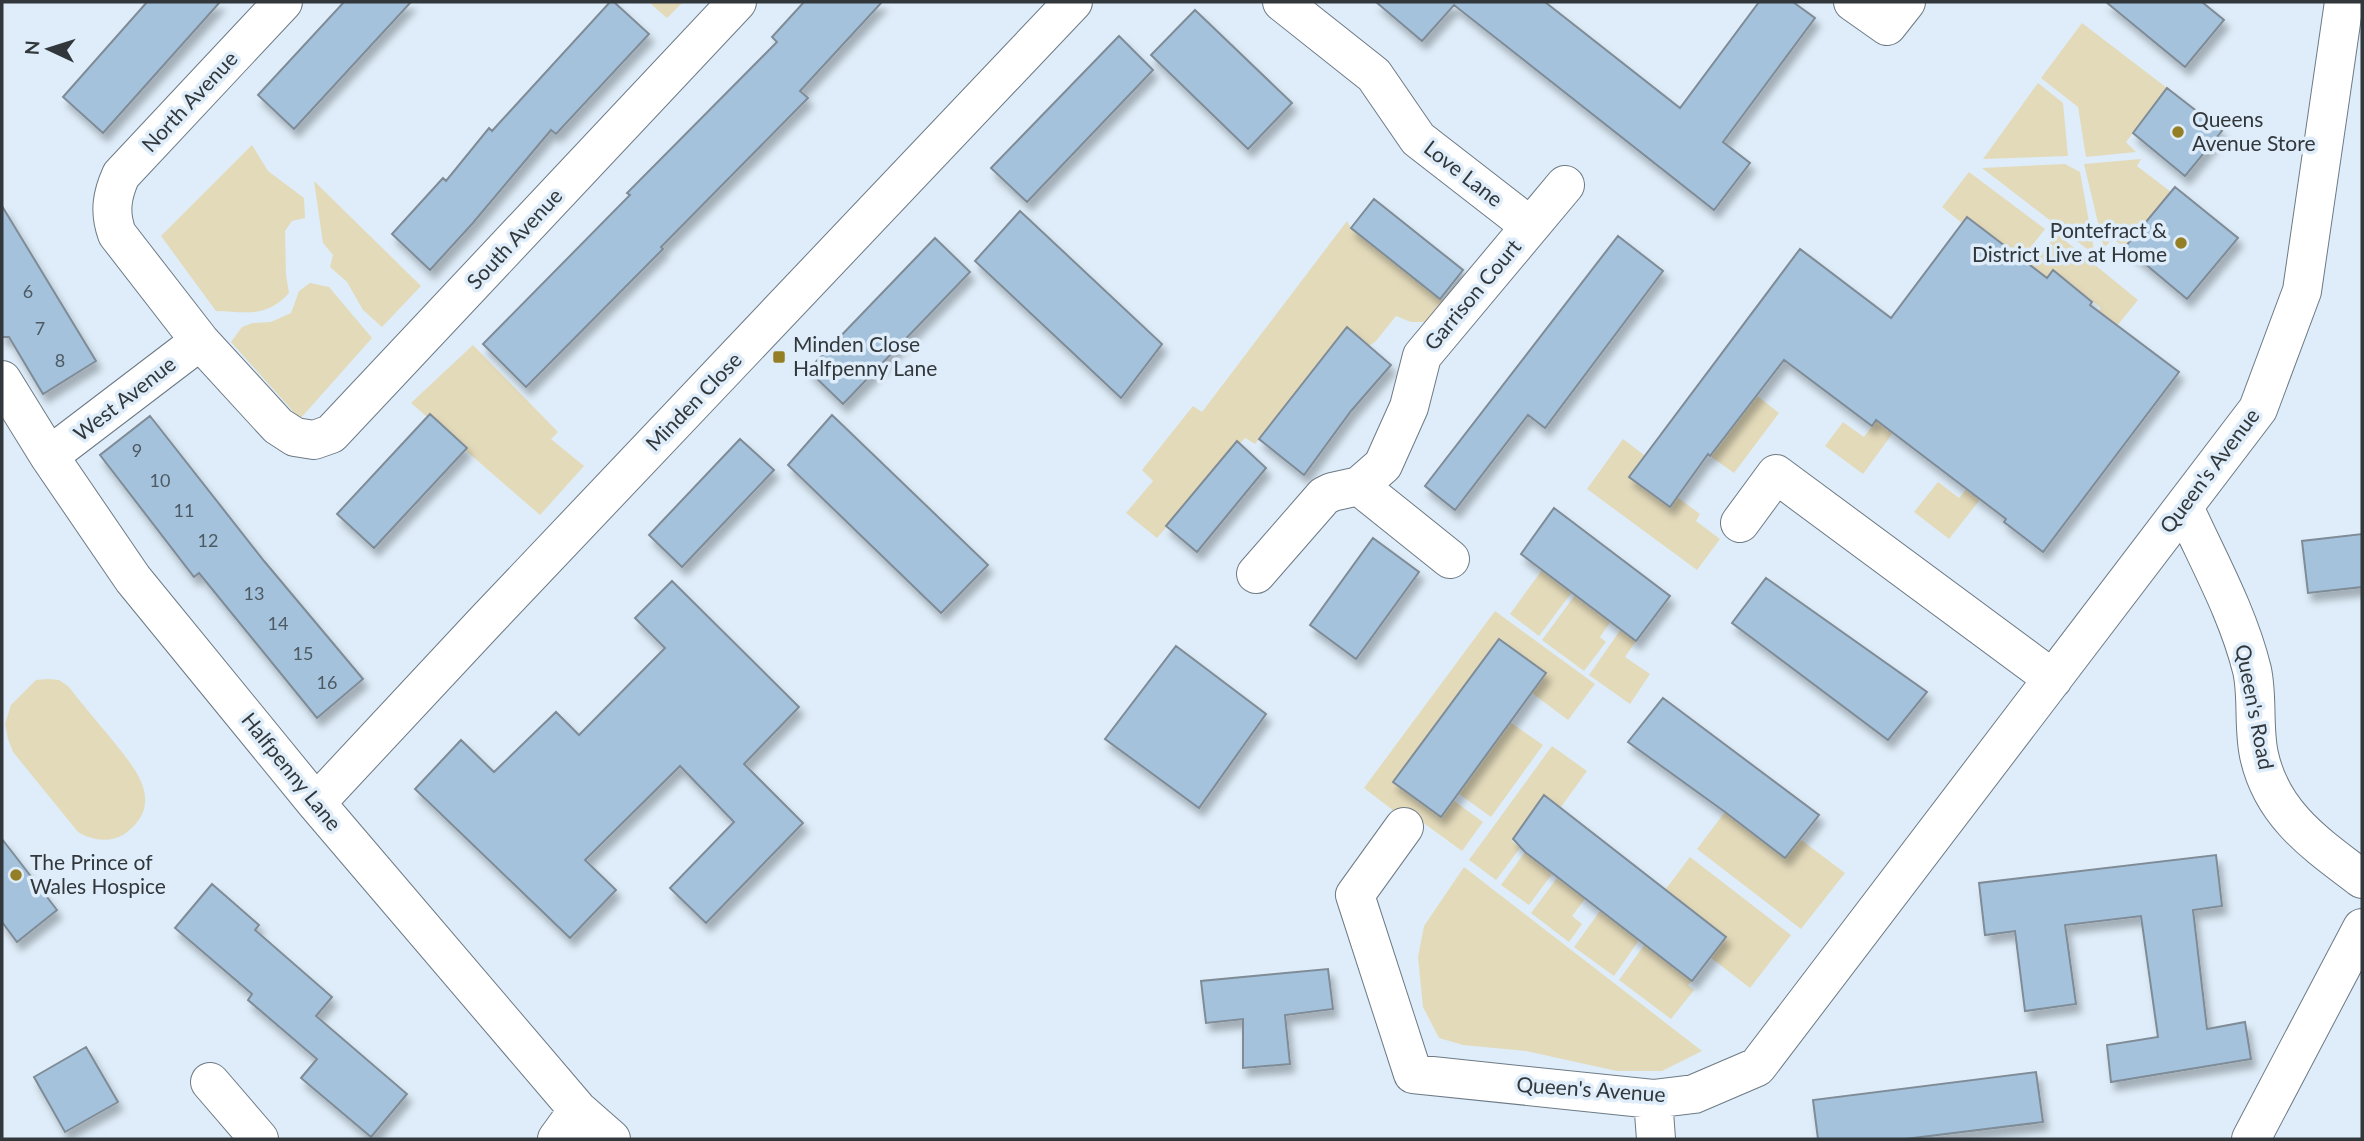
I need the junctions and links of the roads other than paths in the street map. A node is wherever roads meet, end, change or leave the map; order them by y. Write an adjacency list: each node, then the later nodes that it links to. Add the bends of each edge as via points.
1 (283, 2): 10 (street, North Avenue, via 121,175 113,194 117,234)
2 (737, 2): 10 (street, South Avenue, via 331,434 314,440 278,426)
3 (1073, 2): 19 (street, Minden Close)
4 (1282, 2): 9 (street, Love Lane, via 1374,75 1418,139)
5 (1853, 2): 6 (street, via 1887,26)
6 (1906, 2)
7 (2349, 25): 14 (street, Queen's Avenue, via 2302,291 2258,409)
8 (1565, 185): 9 (street, Garrison Court)
9 (1530, 226): 13 (street, Garrison Court, via 1422,356 1391,451 1383,465)
10 (200, 341): 12 (street, West Avenue)
11 (2, 380): 12 (street, Halfpenny Lane)
12 (48, 456): 19 (street, Halfpenny Lane, via 133,579)
13 (1359, 485): 16 (street); 17 (street, Garrison Court, via 1324,496)
14 (2184, 507): 18 (street, Queen's Avenue); 21 (street, Queen's Road, via 2240,632 2252,672 2259,755 2276,801 2304,834)
15 (1740, 523): 18 (street, via 1776,474)
16 (1450, 559)
17 (1256, 574)
18 (2053, 679): 24 (street, Queen's Avenue, via 1758,1067 1694,1094)
19 (316, 803): 25 (street, Halfpenny Lane)
20 (1404, 827): 24 (street, Queen's Avenue, via 1355,895 1413,1074)
21 (2362, 879)
22 (2362, 928): 26 (street)
23 (210, 1082): 27 (street)
24 (1653, 1099): 29 (street)
25 (567, 1124): 28 (street, Halfpenny Lane)
26 (2262, 1136)
27 (259, 1139)
28 (611, 1139)
29 (1656, 1139)

